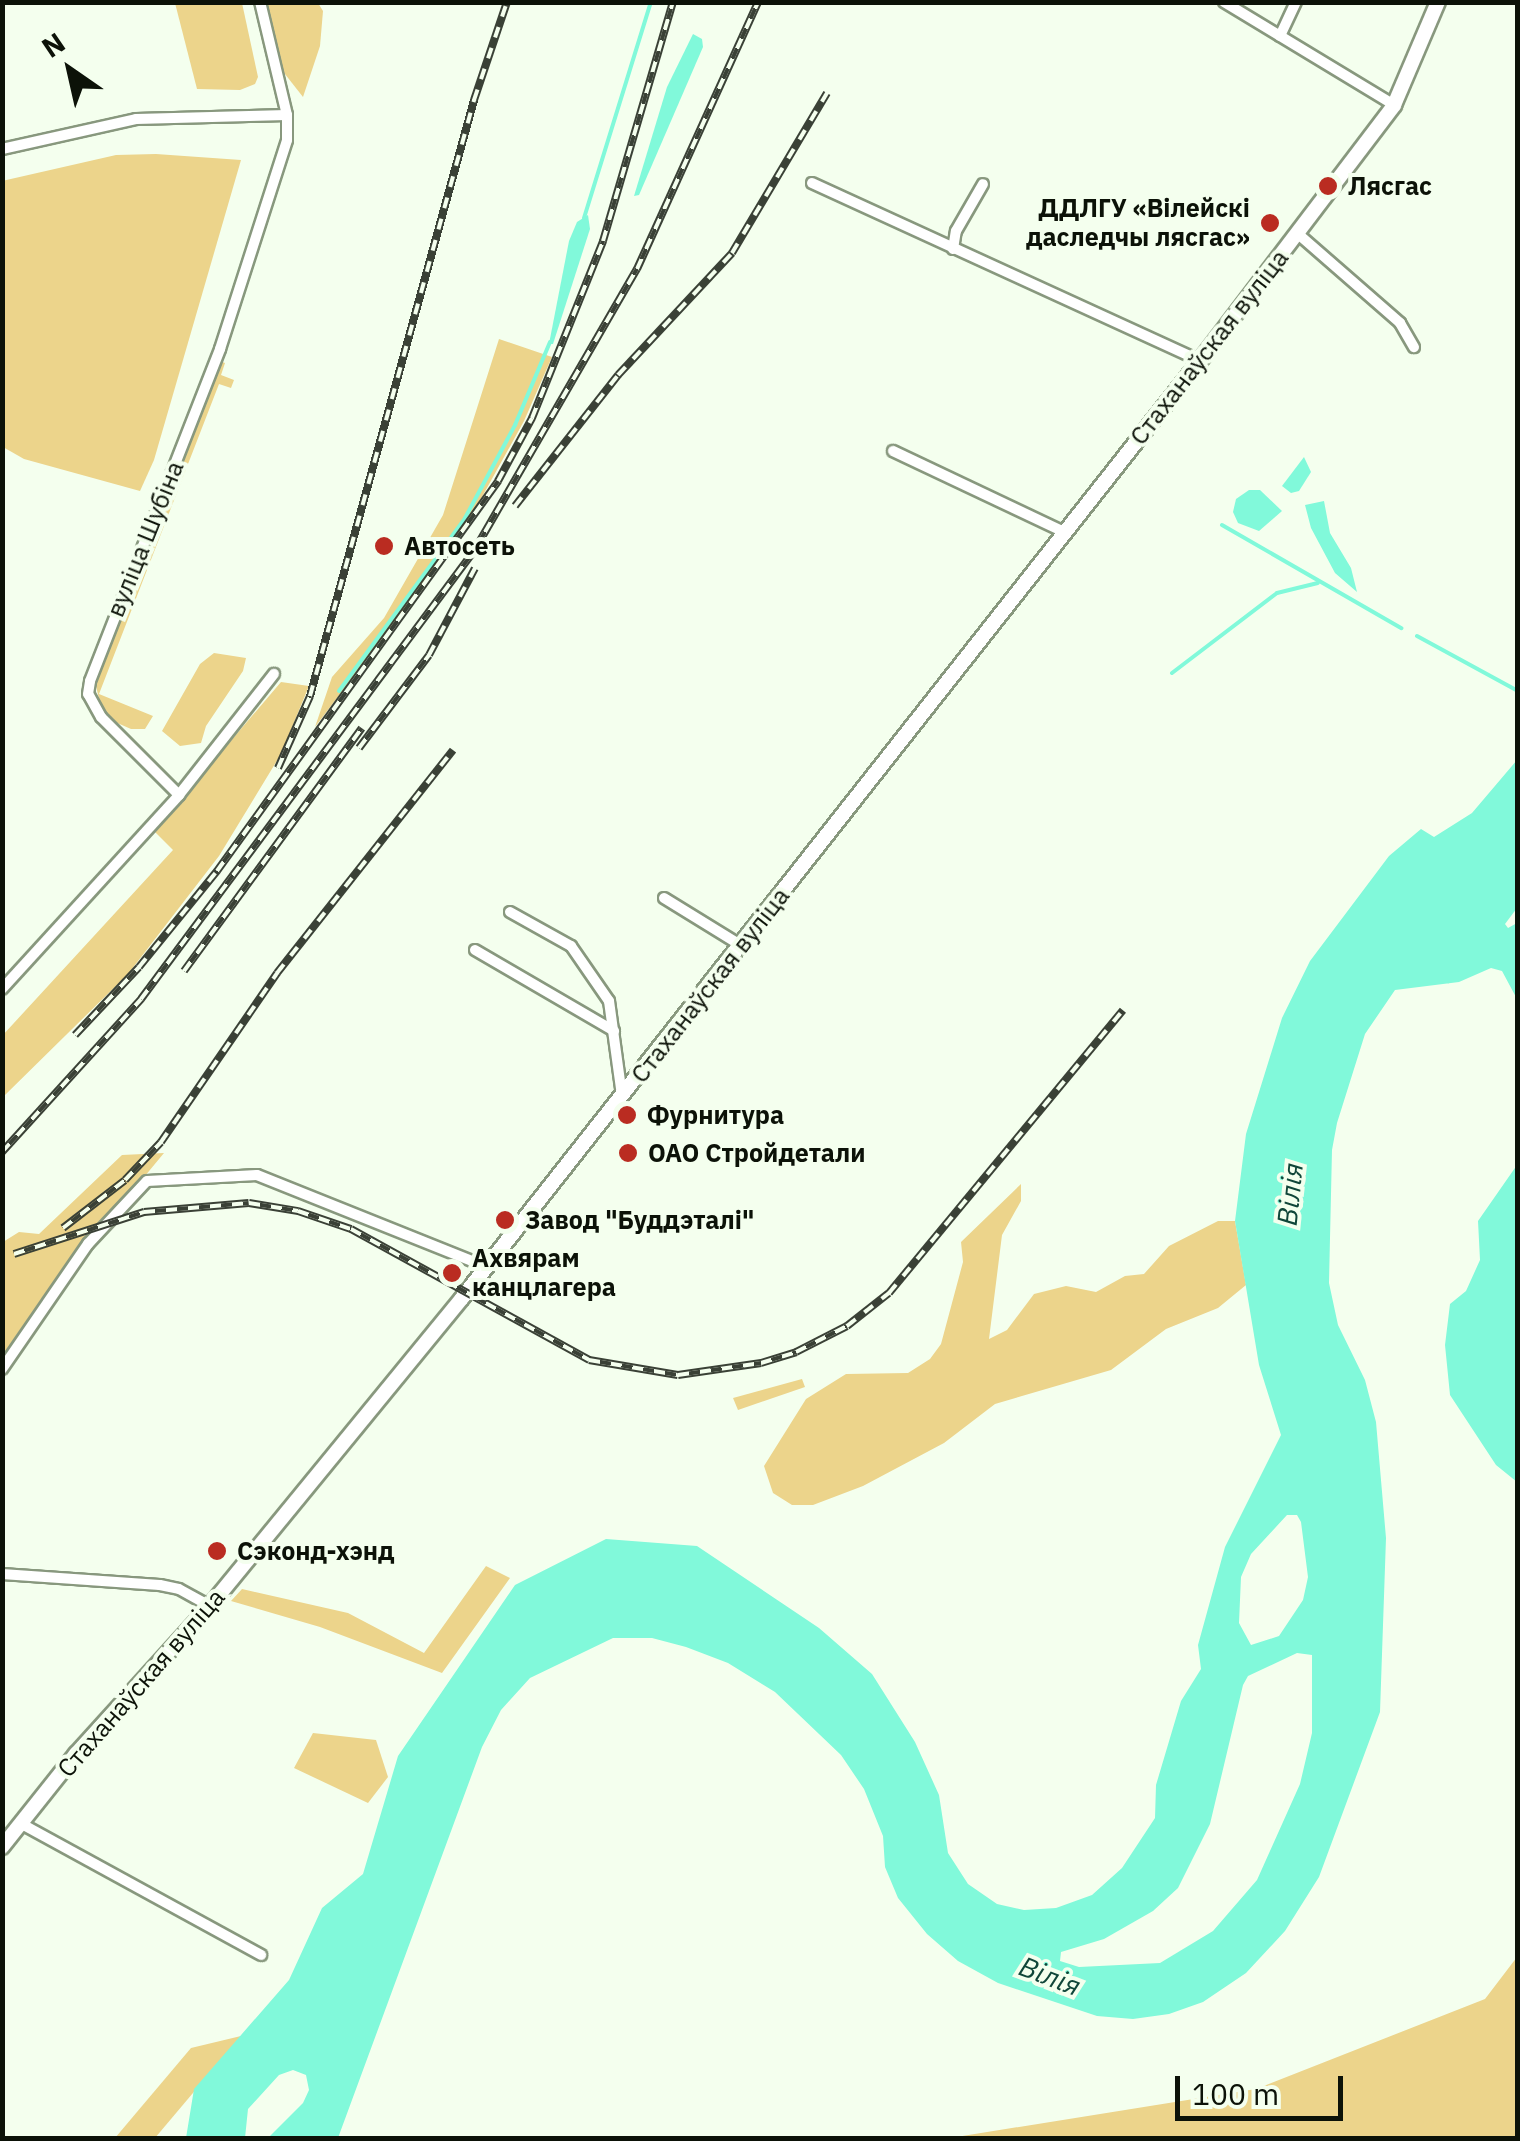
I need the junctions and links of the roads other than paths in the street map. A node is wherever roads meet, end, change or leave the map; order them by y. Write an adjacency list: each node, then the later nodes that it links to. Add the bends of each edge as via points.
1 (260, 2): 7 (street, вуліца Шубіна)
2 (1224, 2): 5 (street)
3 (1296, 2): 5 (street)
4 (1438, 2): 6 (street, Стаханаўская вуліца)
5 (1280, 36): 6 (street)
6 (1394, 105): 11 (street, Стаханаўская вуліца)
7 (287, 115): 8 (street, via 136,118); 18 (street, вуліца Шубіна, via 288,140 220,349 90,681 94,708)
8 (2, 148)
9 (812, 183): 12 (street)
10 (982, 184): 12 (street, via 956,231)
11 (1297, 234): 13 (street, via 1388,312); 14 (street, Стаханаўская вуліца)
12 (954, 249): 14 (street)
13 (1414, 347)
14 (1200, 361): 16 (street, Стаханаўская вуліца)
15 (893, 451): 16 (street)
16 (1064, 532): 21 (street, Стаханаўская вуліца)
17 (274, 674): 18 (street)
18 (179, 795): 23 (street)
19 (664, 898): 21 (street)
20 (510, 912): 24 (street, via 571,946 609,1001)
21 (742, 946): 25 (street, Стаханаўская вуліца)
22 (474, 950): 24 (street)
23 (2, 989)
24 (614, 1031): 25 (street)
25 (622, 1097): 26 (street, Стаханаўская вуліца)
26 (486, 1267): 27 (street, via 257,1175 146,1181 88,1244); 29 (street, Стаханаўская вуліца)
27 (2, 1368)
28 (2, 1574): 29 (street, via 170,1586)
29 (210, 1606): 30 (street, Стаханаўская вуліца)
30 (20, 1823): 31 (street, Стаханаўская вуліца); 32 (street)
31 (2, 1846)
32 (261, 1955)

